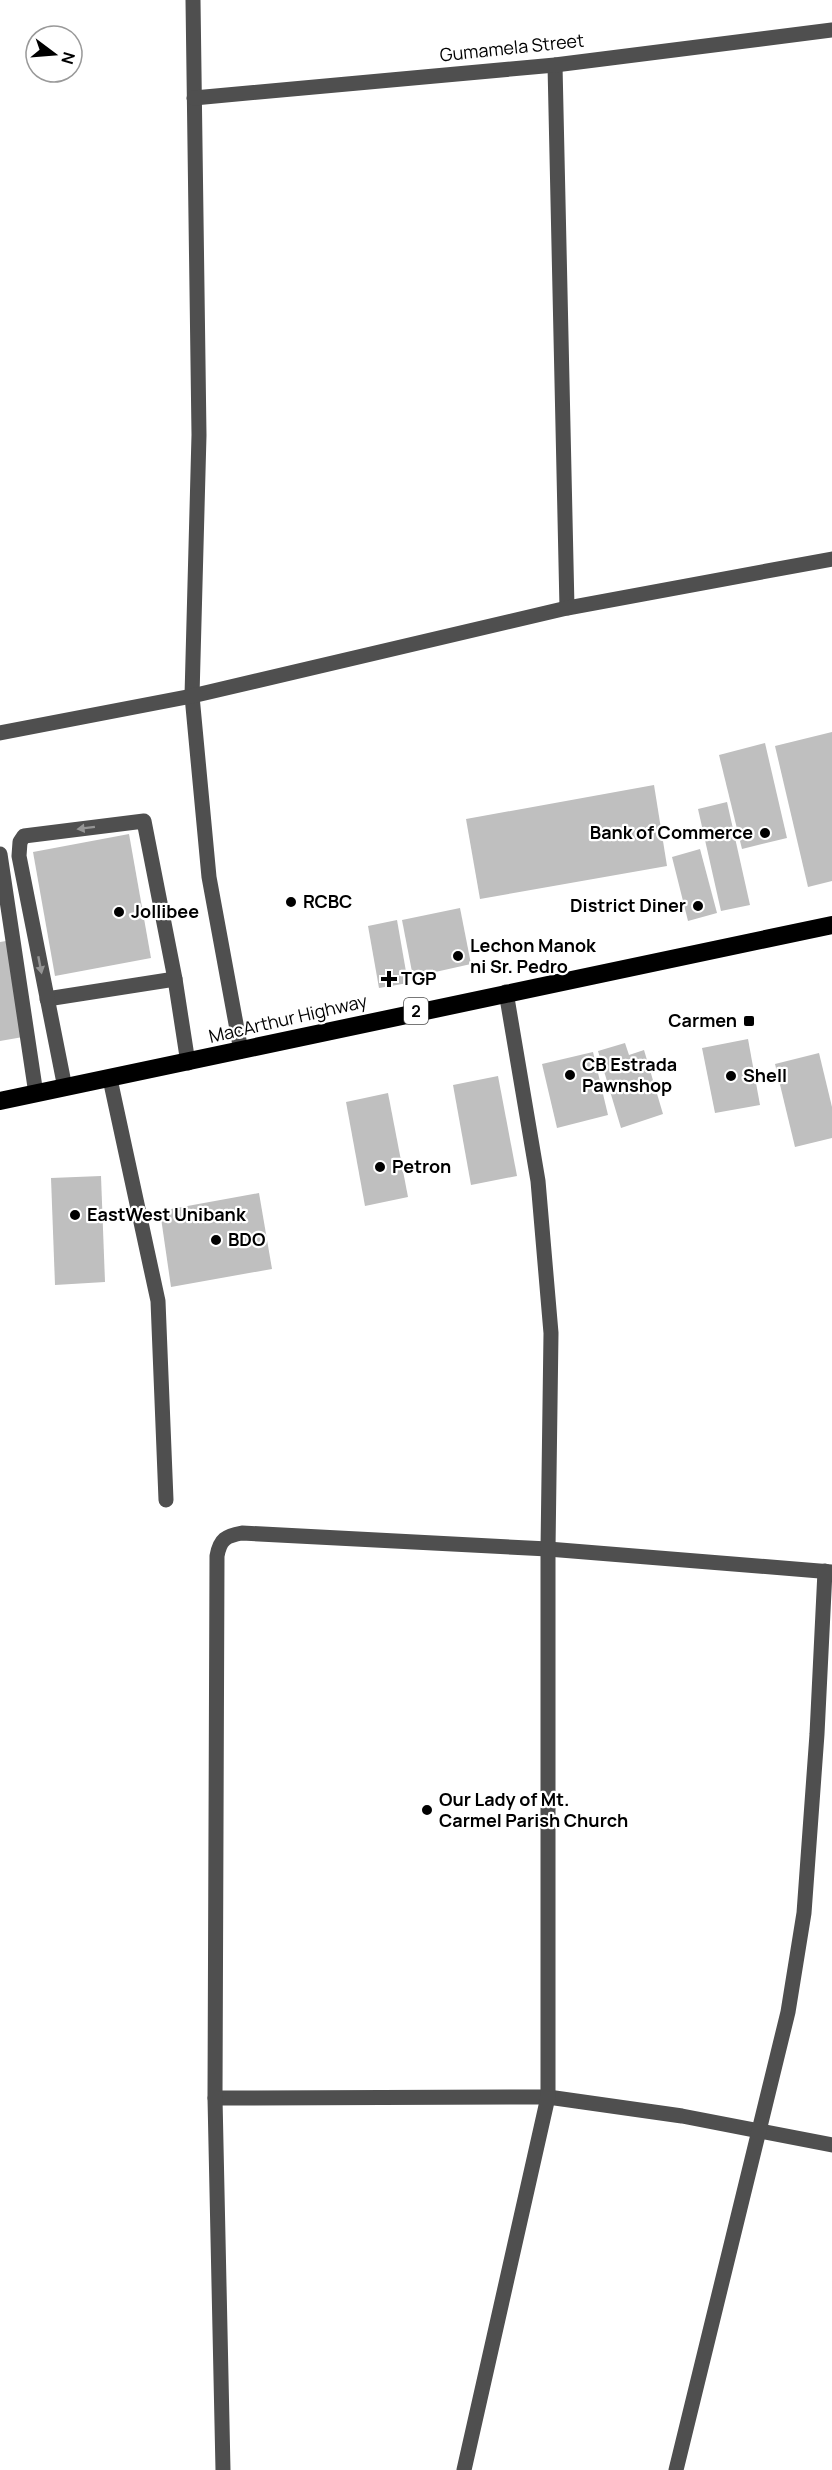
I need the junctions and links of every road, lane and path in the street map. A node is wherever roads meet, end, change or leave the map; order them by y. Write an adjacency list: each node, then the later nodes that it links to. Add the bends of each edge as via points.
1 (193, 0): 4 (street)
2 (832, 30): 3 (street, Gumamela Street)
3 (555, 64): 4 (street, Gumamela Street); 6 (street)
4 (194, 98): 7 (street, via 200,435)
5 (832, 559): 6 (street)
6 (567, 608): 7 (street)
7 (192, 696): 8 (street); 14 (street, via 209,877)
8 (0, 733)
9 (0, 854): 18 (street)
10 (832, 925): 12 (highway, MacArthur Highway / 2)
11 (175, 980): 13 (street); 13 (street, one-way to 13, via 144,821 24,836 18,849); 15 (street)
12 (506, 992): 14 (highway, MacArthur Highway / 2); 21 (street, via 545,1236 551,1333)
13 (47, 999): 17 (street)
14 (241, 1050): 15 (highway, MacArthur Highway / 2)
15 (188, 1063): 16 (highway, MacArthur Highway / 2)
16 (110, 1079): 17 (highway, MacArthur Highway / 2); 20 (street, via 158,1301)
17 (65, 1088): 18 (highway, MacArthur Highway / 2)
18 (36, 1094): 19 (highway, MacArthur Highway / 2)
19 (0, 1101)
20 (166, 1500)
21 (548, 1549): 22 (street); 23 (street); 24 (street, via 242,1533 227,1536 219,1544)
22 (828, 1572): 25 (street, via 804,1914 788,2012)
23 (548, 2097): 24 (street); 25 (street); 28 (street)
24 (215, 2098): 27 (street)
25 (759, 2130): 26 (street); 29 (street)
26 (832, 2145)
27 (223, 2470)
28 (464, 2470)
29 (676, 2470)

